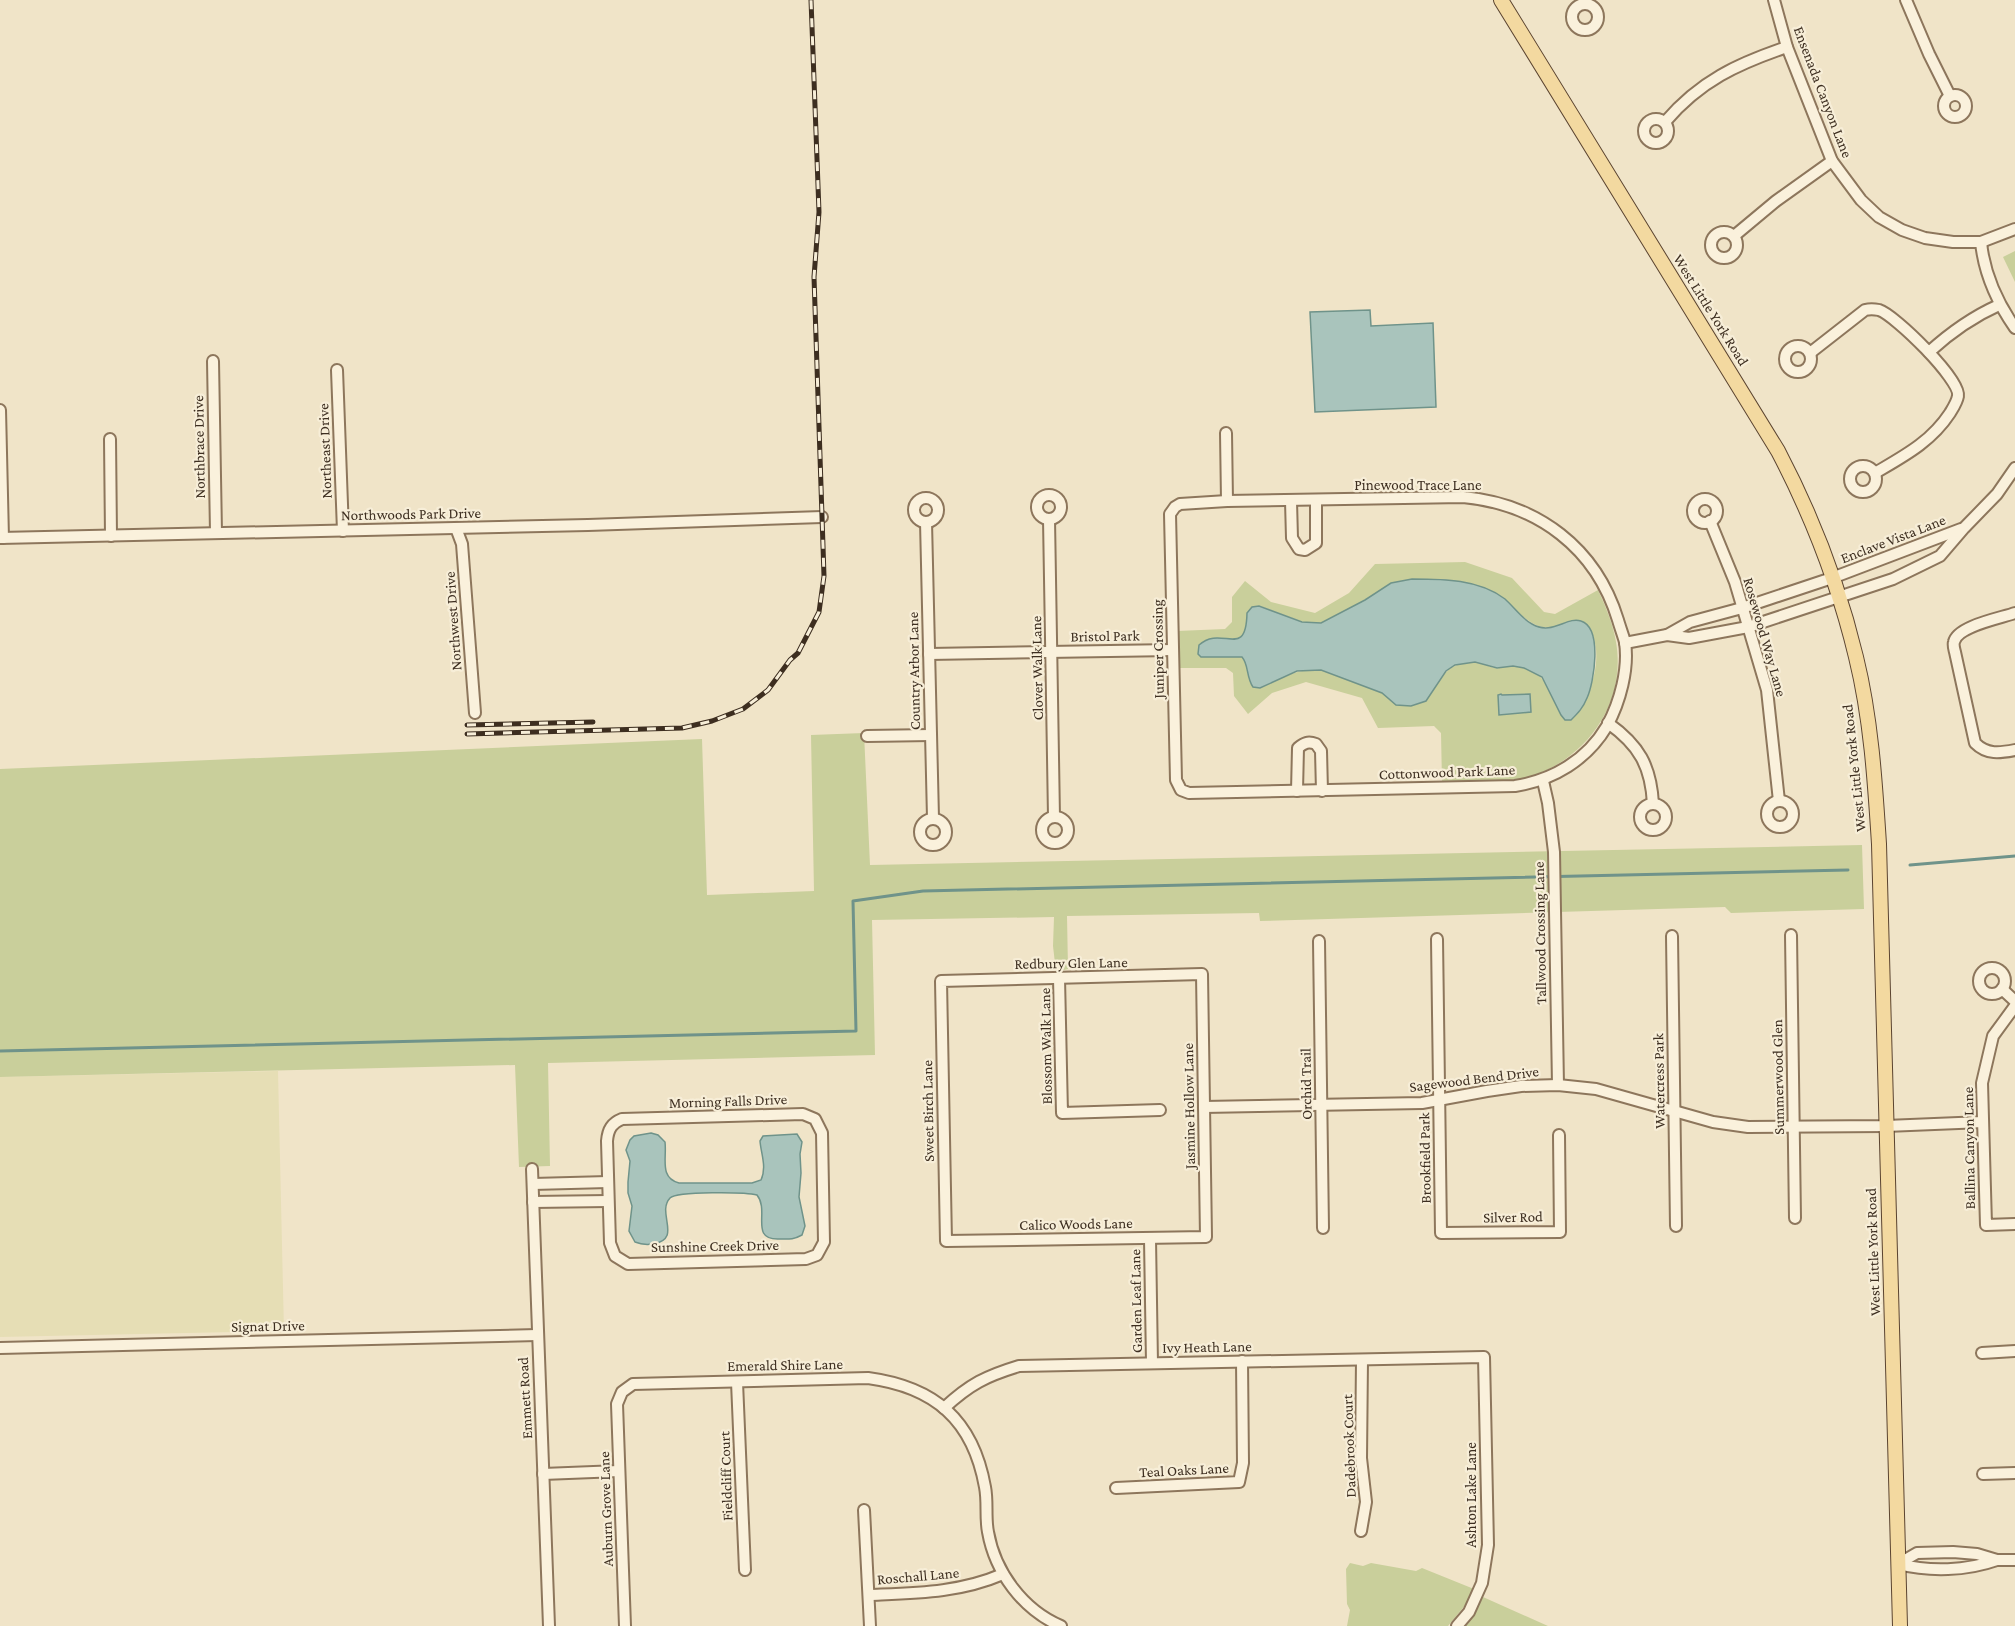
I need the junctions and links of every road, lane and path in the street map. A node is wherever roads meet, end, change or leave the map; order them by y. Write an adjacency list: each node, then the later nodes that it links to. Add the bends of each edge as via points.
1 (1501, 0): 39 (main road, West Little York Road, via 1764,426 1793,480)
2 (1605, 0): 5 (street)
3 (1774, 0): 6 (street, Ensenada Canyon Lane)
4 (1906, 0): 7 (street)
5 (1595, 9)
6 (1787, 47): 8 (street, via 1720,74 1681,103); 9 (street, Ensenada Canyon Lane)
7 (1950, 96)
8 (1665, 122)
9 (1832, 161): 11 (street); 12 (street, Ensenada Canyon Lane, via 1861,200 1879,217 1902,230 1925,238)
10 (2015, 229): 12 (street)
11 (1734, 236)
12 (1981, 242): 13 (street, via 1983,260)
13 (1999, 305): 14 (street); 16 (street, via 1957,327)
14 (2015, 328)
15 (1810, 352): 16 (street, via 1870,309 1885,314)
16 (1929, 352): 23 (street, via 1957,385 1959,392 1954,405 1929,438)
17 (213, 361): 35 (street, Northbrace Drive)
18 (337, 370): 34 (street, Northeast Drive)
19 (0, 410): 37 (street)
20 (1226, 433): 24 (street)
21 (110, 439): 36 (street)
22 (2015, 468): 33 (street, Enclave Vista Lane, via 1997,494)
23 (1875, 473)
24 (1227, 501): 25 (street, Pinewood Trace Lane); 27 (street, Pinewood Trace Lane)
25 (1291, 501): 26 (street, Pinewood Trace Lane); 26 (street, via 1292,538 1299,549 1305,550 1316,543)
26 (1316, 501): 46 (street, Pinewood Trace Lane, via 1463,497 1485,499 1530,515 1567,539 1596,571 1615,610)
27 (1174, 507): 47 (street, Juniper Crossing, via 1170,514)
28 (822, 518): 32 (street, Northwoods Park Drive)
29 (1049, 519): 48 (street, Clover Walk Lane)
30 (1710, 521): 42 (street, Rosewood Way Lane)
31 (926, 522): 49 (street, Country Arbor Lane)
32 (456, 528): 34 (street, Northwoods Park Drive); 50 (street, Northwest Drive, via 462,544)
33 (1964, 528): 38 (street, Enclave Vista Lane); 40 (street, Enclave Vista Lane, via 1940,556)
34 (343, 531): 35 (street, Northwoods Park Drive)
35 (216, 533): 36 (street, Northwoods Park Drive)
36 (111, 536): 37 (street, Northwoods Park Drive)
37 (1, 538)
38 (1884, 559): 39 (street, Enclave Vista Lane); 40 (street)
39 (1832, 578): 41 (main road, West Little York Road); 42 (street, Enclave Vista Lane)
40 (1893, 579): 41 (street, Enclave Vista Lane)
41 (1839, 596): 44 (street, Enclave Vista Lane); 80 (main road, West Little York Road, via 1861,681 1876,793)
42 (1742, 608): 44 (street, Rosewood Way Lane); 45 (street, Enclave Vista Lane, via 1690,622)
43 (2015, 613): 54 (street, via 1964,629 1954,642 1975,743 1996,753)
44 (1748, 627): 45 (street, Enclave Vista Lane, via 1689,638); 59 (street, Rosewood Way Lane, via 1767,690)
45 (1667, 635): 46 (street)
46 (1625, 643): 51 (street, Cottonwood Park Lane, via 1621,690)
47 (1173, 650): 48 (street, Bristol Park); 56 (street, Juniper Crossing, via 1176,780)
48 (1051, 652): 49 (street, Bristol Park); 61 (street, Clover Walk Lane)
49 (929, 654): 52 (street, Country Arbor Lane)
50 (475, 713)
51 (1608, 723): 55 (street, Cottonwood Park Lane, via 1581,758); 60 (street, via 1641,756 1648,769)
52 (931, 735): 53 (street); 62 (street, Country Arbor Lane)
53 (867, 736)
54 (2015, 750)
55 (1543, 781): 57 (street, Cottonwood Park Lane, via 1515,786); 73 (street, Tallwood Crossing Lane, via 1554,852)
56 (1181, 790): 58 (street, Cottonwood Park Lane)
57 (1322, 790): 58 (street, Cottonwood Park Lane); 58 (street, via 1321,751 1310,742 1298,748)
58 (1297, 791)
59 (1779, 801)
60 (1653, 804)
61 (1054, 817)
62 (933, 818)
63 (1791, 935): 81 (street, Summerwood Glen)
64 (1672, 936): 78 (street, Watercress Park)
65 (1437, 939): 74 (street, Brookfield Park)
66 (1319, 940): 75 (street, Orchid Trail)
67 (1202, 974): 68 (street, Redbury Glen Lane); 76 (street, Jasmine Hollow Lane)
68 (1059, 978): 69 (street, Redbury Glen Lane); 77 (street, Blossom Walk Lane, via 1062,1113)
69 (941, 981): 97 (street, Sweet Birch Lane)
70 (2002, 988): 71 (street)
71 (2015, 1001)
72 (2015, 1006): 79 (street, Ballina Canyon Lane, via 1993,1036 1982,1083)
73 (1558, 1085): 74 (street, Sagewood Bend Drive, via 1521,1086); 78 (street, Sagewood Bend Drive, via 1596,1089)
74 (1439, 1101): 75 (street, Sagewood Bend Drive); 94 (street, Brookfield Park)
75 (1322, 1105): 76 (street, Sagewood Bend Drive); 93 (street, Orchid Trail)
76 (1204, 1107): 95 (street, Jasmine Hollow Lane)
77 (1160, 1110)
78 (1675, 1111): 81 (street, Sagewood Bend Drive, via 1748,1127); 92 (street, Watercress Park)
79 (1983, 1122): 80 (street, Sagewood Bend Drive); 91 (street, Ballina Canyon Lane, via 1986,1225)
80 (1886, 1126): 81 (street, Sagewood Bend Drive); 119 (main road, West Little York Road)
81 (1794, 1127): 90 (street, Summerwood Glen)
82 (1559, 1134): 94 (street, Silver Rod, via 1560,1232)
83 (532, 1169): 86 (street, Emmett Road)
84 (608, 1182): 85 (street); 87 (street); 98 (street, Morning Falls Drive, via 608,1132 622,1119 803,1114 815,1119 822,1133 824,1242)
85 (573, 1183): 86 (street); 88 (street)
86 (533, 1184): 89 (street, Emmett Road)
87 (608, 1201): 88 (street); 98 (street, Sunshine Creek Drive, via 610,1243 615,1256 628,1264 806,1259)
88 (573, 1202): 89 (street)
89 (533, 1203): 99 (street, Emmett Road)
90 (1795, 1218)
91 (2015, 1224)
92 (1676, 1226)
93 (1323, 1228)
94 (1441, 1233)
95 (1206, 1238): 96 (street, Calico Woods Lane)
96 (1150, 1239): 97 (street, Calico Woods Lane); 106 (street, Garden Leaf Lane)
97 (946, 1241)
98 (817, 1255)
99 (537, 1335): 100 (street, Signat Drive); 112 (street, Emmett Road)
100 (0, 1348)
101 (2015, 1351): 102 (street)
102 (1982, 1353)
103 (1484, 1357): 104 (street, Ivy Heath Lane); 128 (street, Ashton Lake Lane, via 1488,1545 1482,1583)
104 (1362, 1360): 105 (street, Ivy Heath Lane); 116 (street, Dadebrook Court, via 1361,1458 1366,1502)
105 (1242, 1361): 106 (street, Ivy Heath Lane); 114 (street, Teal Oaks Lane, via 1243,1463 1239,1482)
106 (1152, 1363): 109 (street, Ivy Heath Lane, via 1019,1366 988,1375)
107 (737, 1382): 108 (street, Emerald Shire Lane, via 633,1384); 109 (street, Emerald Shire Lane, via 868,1378 917,1390); 120 (street, Fieldcliff Court)
108 (622, 1392): 110 (street, Auburn Grove Lane, via 617,1404)
109 (944, 1408): 121 (street, Emerald Shire Lane, via 969,1436 979,1459 986,1490 988,1531)
110 (619, 1471): 112 (street); 125 (street, Auburn Grove Lane)
111 (2015, 1473): 113 (street)
112 (543, 1474): 124 (street, Emmett Road)
113 (1983, 1474)
114 (1116, 1488)
115 (864, 1510): 122 (street)
116 (1361, 1531)
117 (1997, 1560): 118 (street); 119 (street, via 1977,1568 1918,1569); 119 (street, via 1977,1554 1917,1553)
118 (2015, 1560)
119 (1898, 1564): 129 (main road, West Little York Road)
120 (745, 1570)
121 (1003, 1574): 122 (street, Roschall Lane, via 951,1590); 123 (street, Emerald Shire Lane)
122 (869, 1595): 126 (street)
123 (1045, 1623): 127 (street, Emerald Shire Lane)
124 (549, 1626)
125 (625, 1626)
126 (870, 1626)
127 (1061, 1626)
128 (1457, 1626)
129 (1899, 1626)

